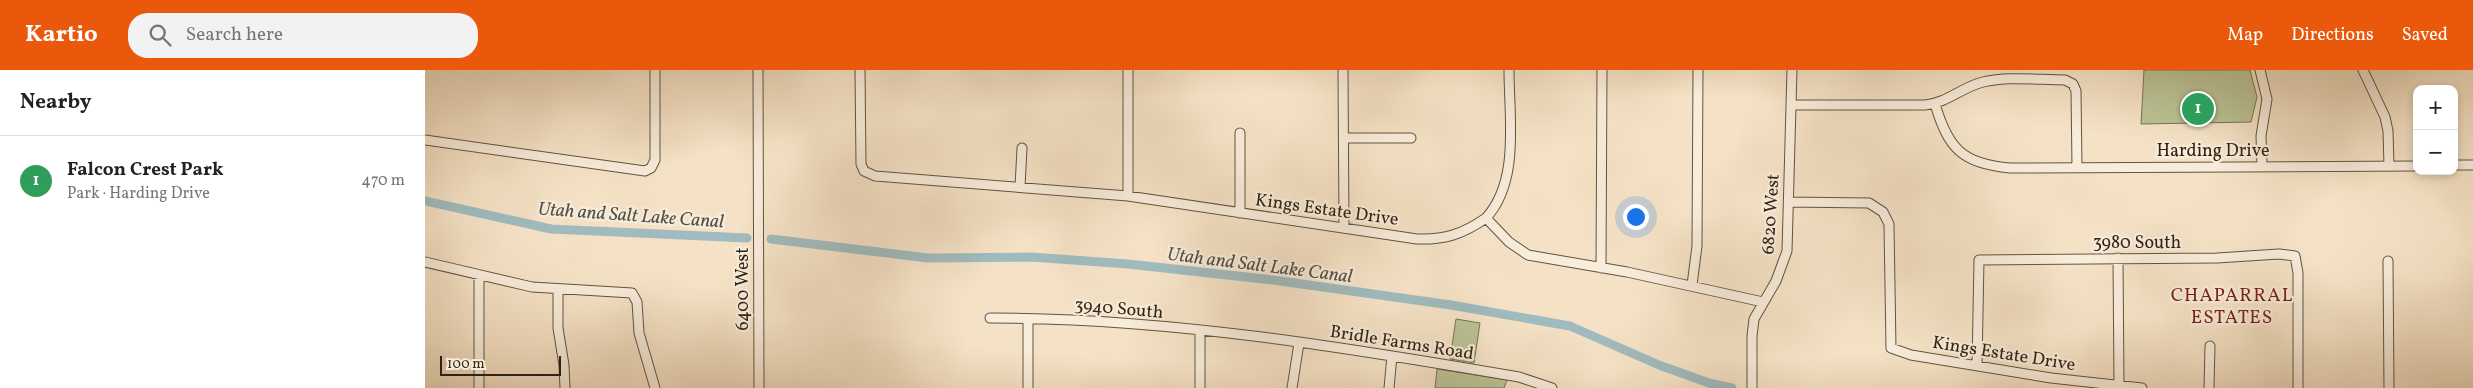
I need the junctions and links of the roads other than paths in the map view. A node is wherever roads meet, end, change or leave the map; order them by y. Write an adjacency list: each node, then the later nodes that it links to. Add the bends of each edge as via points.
1 (655, 70): 17 (street, via 655,157 651,168 639,172)
2 (758, 70): 52 (street, 6400 West)
3 (861, 70): 25 (street, Kings Estate Drive, via 861,160 864,171 875,176)
4 (1128, 70): 26 (street)
5 (1343, 70): 15 (street)
6 (1509, 70): 29 (street, via 1508,177 1500,198)
7 (1602, 70): 34 (street)
8 (1698, 70): 36 (street, via 1697,246)
9 (1792, 70): 13 (street, 6820 West)
10 (2260, 70): 21 (street, via 2267,99 2261,136)
11 (2363, 70): 22 (street, via 2387,124)
12 (1935, 104): 13 (street); 24 (street, Harding Drive, via 1947,137 1969,159 1987,166 2010,168); 24 (street, via 1991,80 2071,82 2075,87)
13 (1792, 105): 27 (street, 6820 West)
14 (1241, 133): 28 (street)
15 (1344, 138): 16 (street); 30 (street)
16 (1411, 138)
17 (425, 140)
18 (1022, 148): 25 (street)
19 (2458, 165): 20 (street)
20 (2473, 165)
21 (2262, 166): 22 (street, Harding Drive); 24 (street, Harding Drive)
22 (2389, 166): 23 (street, Harding Drive)
23 (2413, 166)
24 (2077, 167)
25 (1020, 187): 26 (street, Kings Estate Drive)
26 (1127, 196): 28 (street, Kings Estate Drive)
27 (1789, 202): 38 (street, 6820 West, via 1787,251); 46 (street, Kings Estate Drive, via 1869,203 1883,212 1889,224 1891,348 1911,355)
28 (1241, 213): 30 (street, Kings Estate Drive)
29 (1486, 218): 30 (street, Kings Estate Drive, via 1457,236 1437,240); 34 (street, via 1509,242 1528,255)
30 (1344, 228)
31 (2118, 258): 46 (street, 3980 South, via 1979,260); 48 (street); 60 (street, 3980 South, via 2295,256 2298,273)
32 (2389, 261): 61 (street)
33 (425, 262): 35 (street)
34 (1601, 268): 36 (street)
35 (479, 276): 37 (street); 49 (street)
36 (1692, 286): 38 (street)
37 (558, 289): 50 (street, via 558,328); 51 (street, via 632,293 637,302 639,333)
38 (1763, 302): 47 (street, 6820 West, via 1754,319 1751,336)
39 (990, 318): 40 (street, 3940 South)
40 (1028, 318): 41 (street, 3940 South); 53 (street)
41 (1200, 331): 42 (street, 3940 South); 54 (street)
42 (1246, 334): 43 (street, Bridle Farms Road)
43 (1299, 343): 45 (street, Bridle Farms Road); 55 (street)
44 (2210, 346): 59 (street)
45 (1392, 356): 56 (street); 57 (street, Bridle Farms Road, via 1519,377)
46 (1977, 366): 48 (street, Kings Estate Drive)
47 (1752, 385)
48 (2119, 386): 58 (street, Kings Estate Drive)
49 (479, 388)
50 (565, 388)
51 (655, 388)
52 (759, 388)
53 (1028, 388)
54 (1201, 388)
55 (1292, 388)
56 (1389, 388)
57 (1553, 388)
58 (2142, 388)
59 (2209, 388)
60 (2298, 388)
61 (2389, 388)

